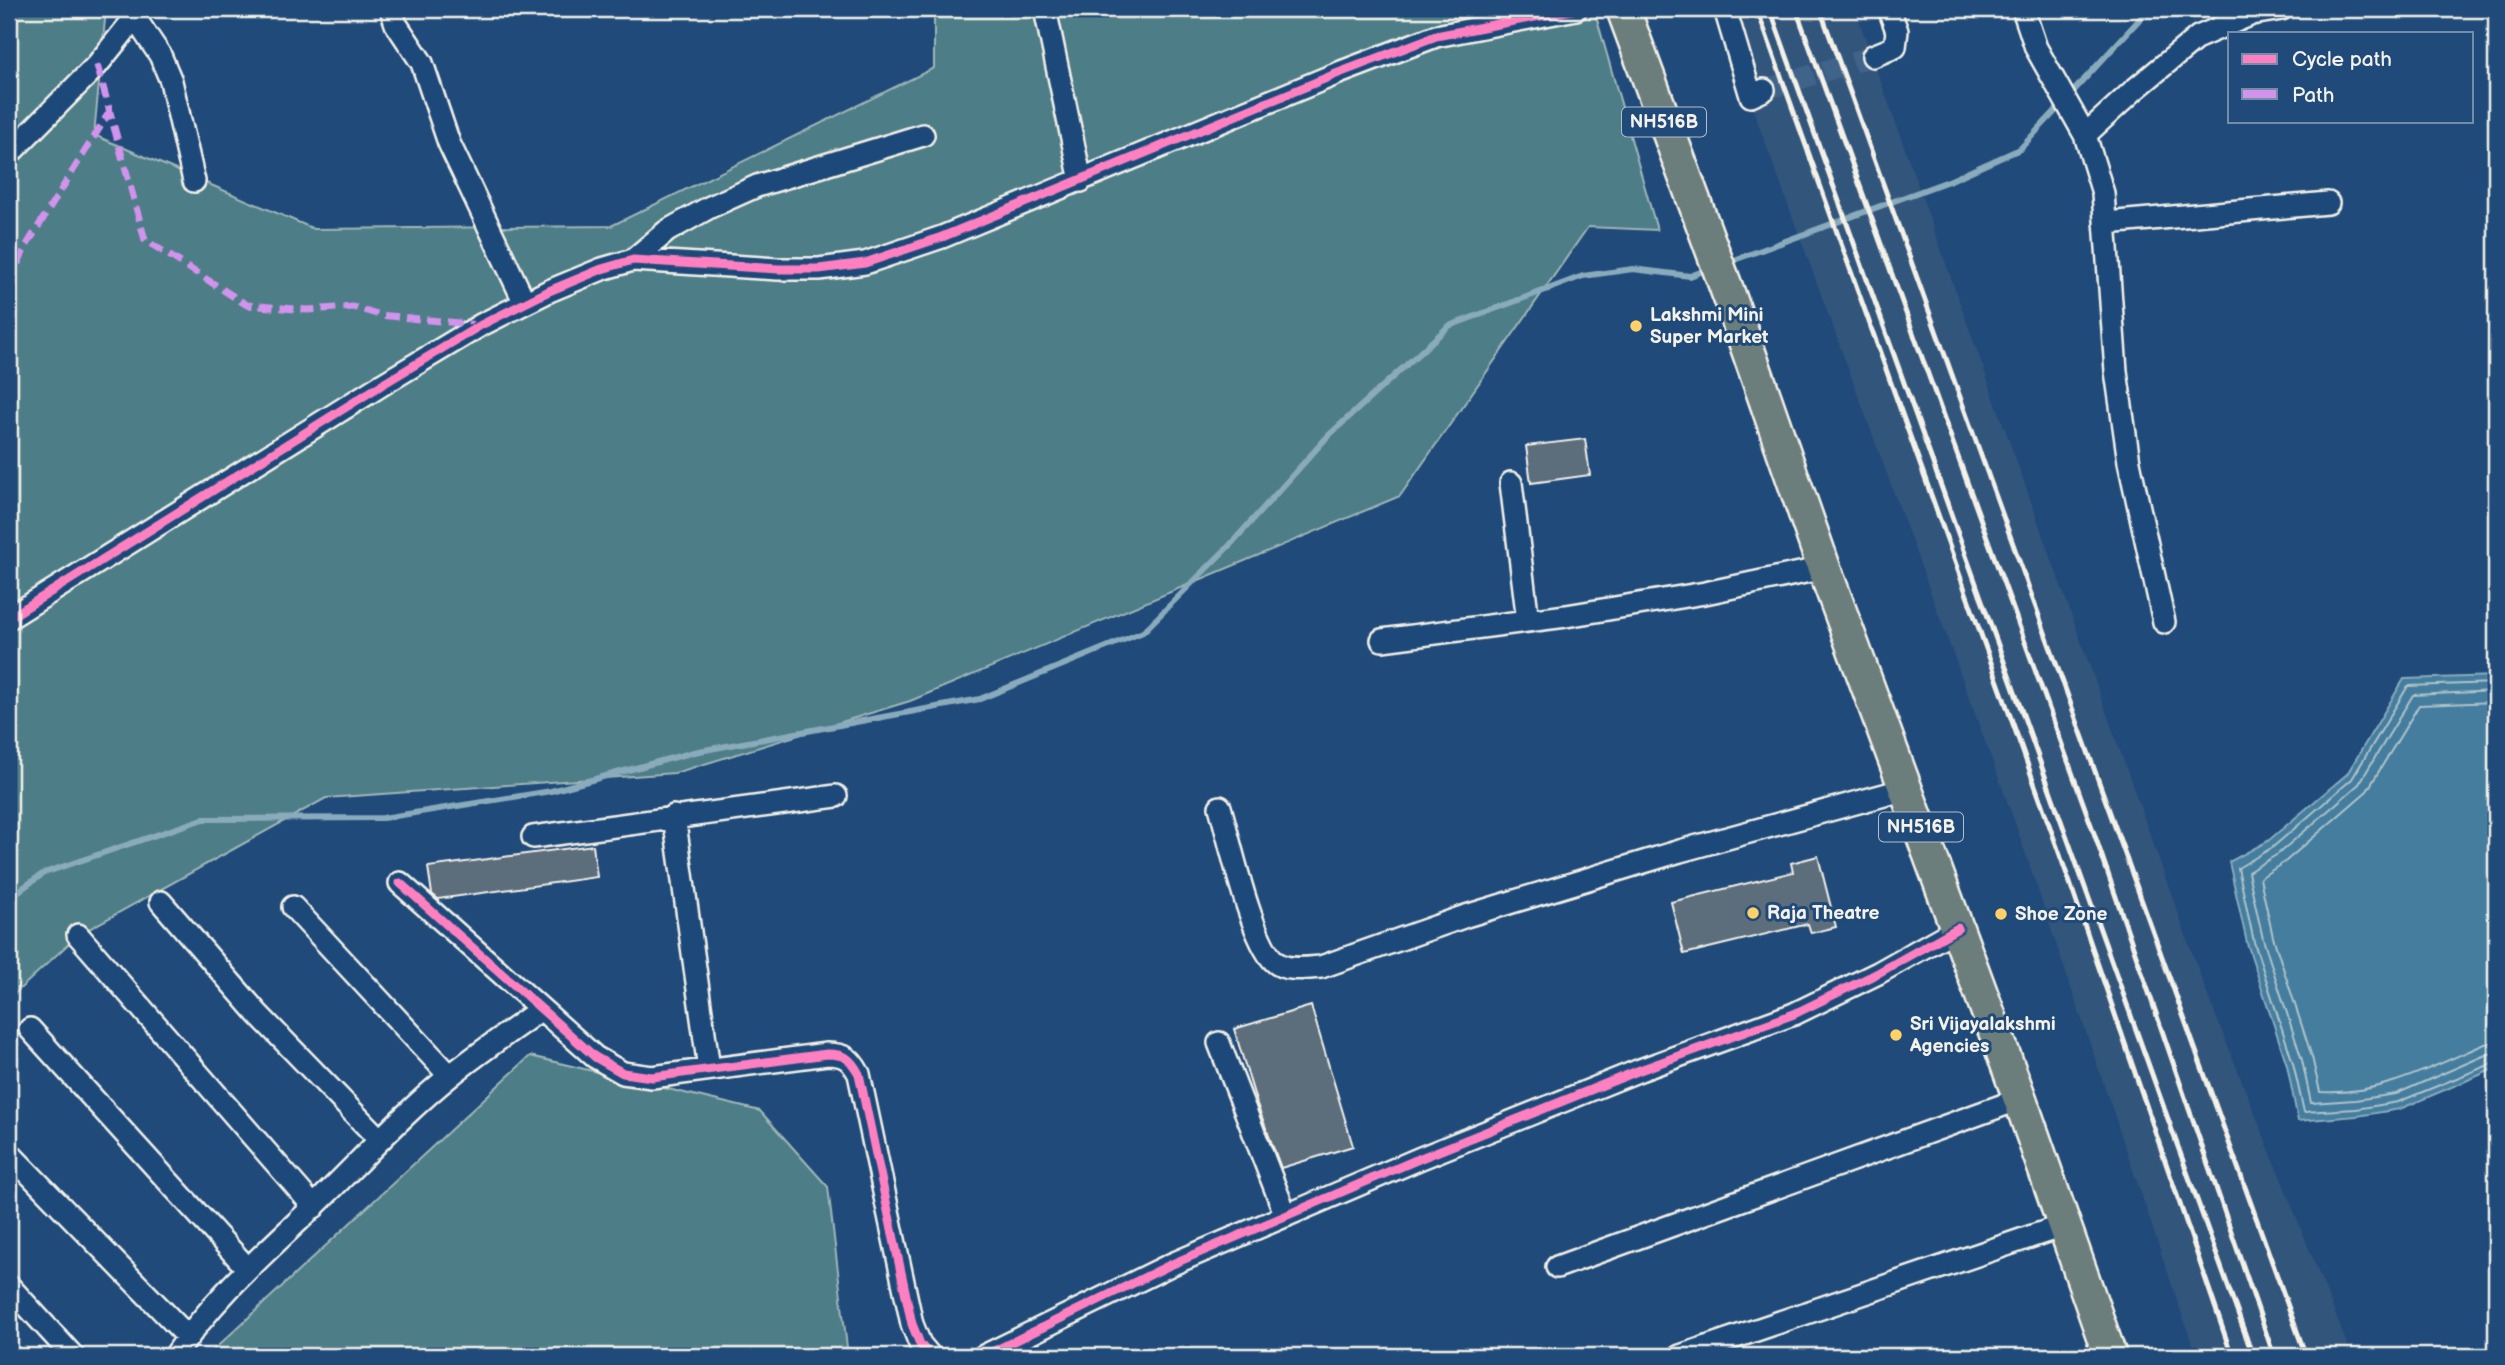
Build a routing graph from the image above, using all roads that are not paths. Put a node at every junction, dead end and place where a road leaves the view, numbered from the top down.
1 (391, 9) edge
2 (1045, 9) edge
3 (1576, 9) edge
4 (1623, 9) edge
5 (1725, 9) edge
6 (1889, 9) edge
7 (2023, 9) edge
8 (2282, 9) edge
9 (139, 13) edge
10 (1873, 56) tunnel mouth
11 (1764, 90) dead end
12 (2080, 125) junction
13 (923, 135) dead end
14 (9, 154) edge
15 (194, 181) dead end
16 (1081, 181) junction
17 (2328, 203) dead end
18 (2106, 223) junction
19 (633, 260) junction
20 (525, 303) junction
21 (1511, 483) dead end
22 (1824, 568) junction
23 (9, 618) edge
24 (1528, 621) junction
25 (2164, 622) dead end
26 (1382, 640) dead end
27 (1906, 789) junction
28 (836, 796) dead end
29 (1220, 807) dead end
30 (674, 816) junction
31 (533, 837) dead end
32 (400, 883) dead end
33 (161, 902) dead end
34 (293, 907) dead end
35 (1958, 928) junction
36 (78, 935) dead end
37 (541, 1009) junction
38 (30, 1029) dead end
39 (1219, 1043) dead end
40 (709, 1069) junction
41 (450, 1076) junction
42 (2020, 1099) junction
43 (380, 1140) junction
44 (9, 1153) edge
45 (314, 1207) junction
46 (1286, 1216) junction
47 (2065, 1225) junction
48 (247, 1268) junction
49 (1557, 1268) dead end
50 (9, 1286) edge
51 (188, 1337) junction
52 (73, 1356) edge
53 (175, 1356) edge
54 (930, 1356) edge
55 (984, 1356) edge
56 (1680, 1356) edge
57 (2110, 1356) edge

1 - 20 street
2 - 16 street
3 - 16 street
4 - 22 highway, NH516B
5 - 11 street
6 - 10 street
7 - 12 street
8 - 12 street
9 - 14 street
9 - 15 street
12 - 18 street
13 - 19 street
16 - 19 street
17 - 18 street
18 - 25 street
19 - 20 street
20 - 23 street
21 - 24 street
22 - 24 street
22 - 27 highway, NH516B
24 - 26 street
27 - 29 street
27 - 35 highway, NH516B
28 - 30 street
30 - 31 street
30 - 40 street
32 - 37 street
33 - 43 street
34 - 41 street
35 - 42 highway, NH516B
35 - 46 street
36 - 45 street
37 - 40 street
37 - 41 street
38 - 48 street
39 - 46 street
40 - 54 street
41 - 43 street
42 - 47 highway, NH516B
42 - 49 street
43 - 45 street
44 - 51 street
45 - 48 street
46 - 55 street
47 - 56 street
47 - 57 highway, NH516B
48 - 51 street
50 - 52 street
51 - 53 street

